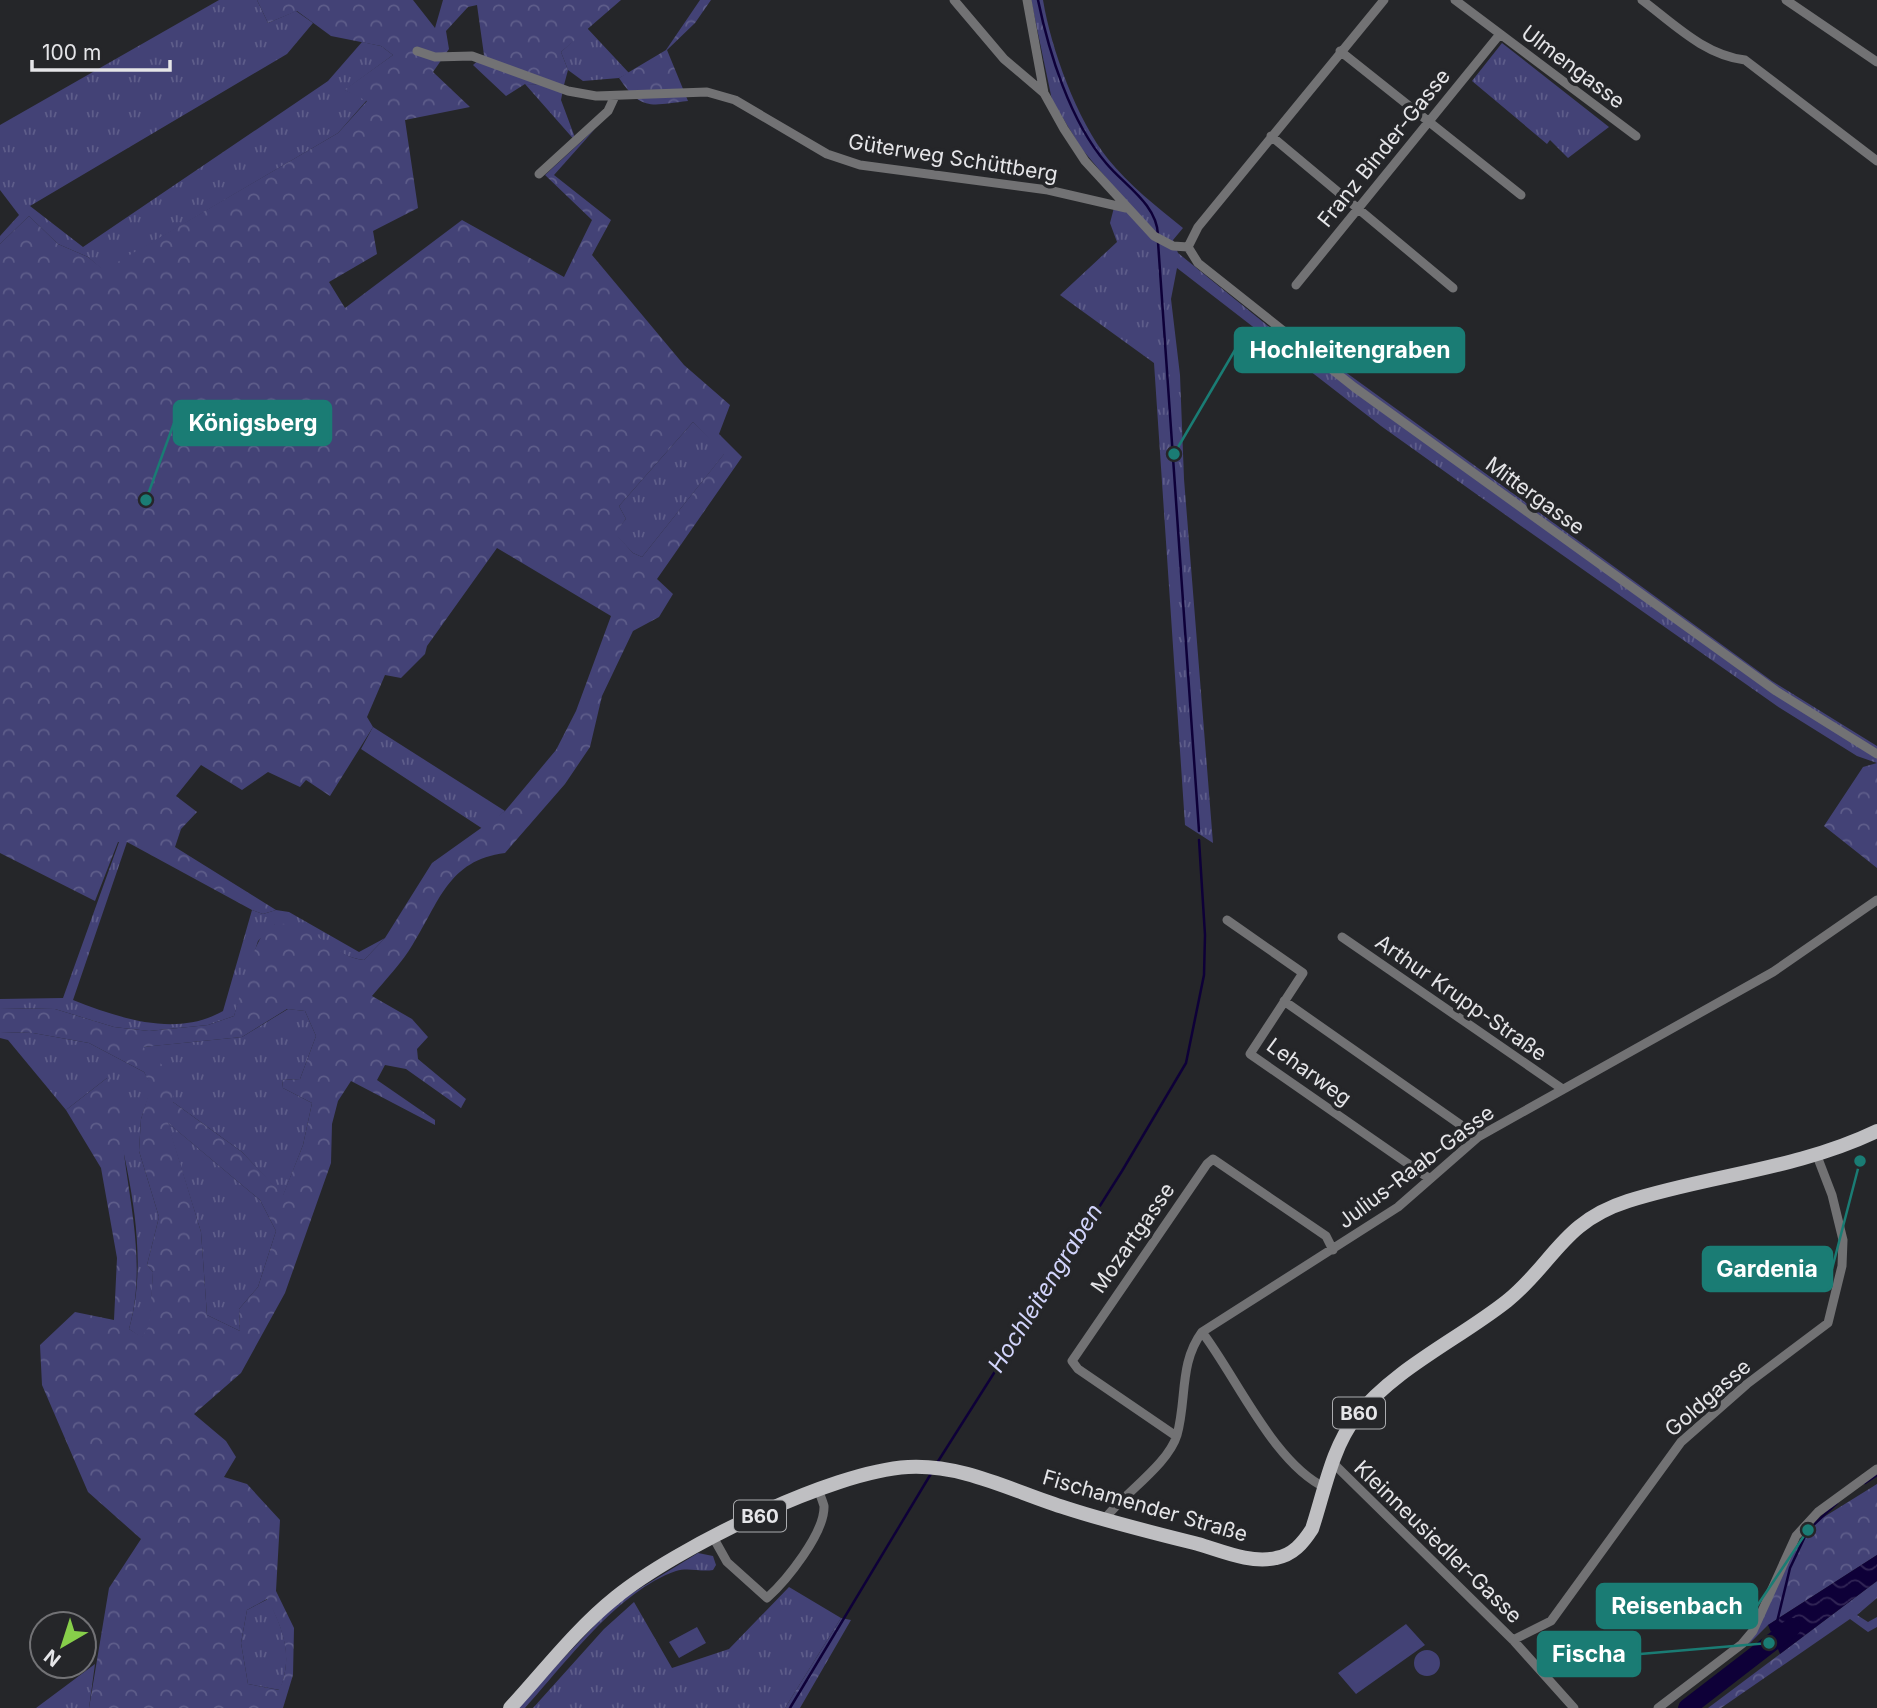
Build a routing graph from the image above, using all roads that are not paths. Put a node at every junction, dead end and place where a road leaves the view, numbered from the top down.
1 (954, 0) edge
2 (1027, 0) edge
3 (1384, 0) edge
4 (1455, 0) edge
5 (1642, 0) edge
6 (1786, 0) edge
7 (1500, 34) junction
8 (417, 51) dead end
9 (1340, 51) junction
10 (1877, 62) edge
11 (1044, 93) junction
12 (615, 96) junction
13 (1428, 122) junction
14 (1271, 136) junction
15 (1636, 136) dead end
16 (1877, 160) edge
17 (539, 174) dead end
18 (1106, 185) junction
19 (1521, 195) dead end
20 (1089, 198) junction
21 (1359, 208) junction
22 (1128, 209) junction
23 (1188, 247) junction
24 (1296, 285) dead end
25 (1453, 288) dead end
26 (1877, 754) edge
27 (1877, 900) edge
28 (1227, 920) dead end
29 (1342, 937) dead end
30 (1284, 1001) junction
31 (1561, 1088) junction
32 (1877, 1131) edge
33 (1478, 1137) junction
34 (1817, 1156) junction
35 (1430, 1179) junction
36 (1334, 1251) junction
37 (1202, 1332) junction
38 (1176, 1436) junction
39 (1334, 1464) junction
40 (1877, 1469) edge
41 (1326, 1488) junction
42 (819, 1491) junction
43 (1104, 1520) junction
44 (713, 1537) junction
45 (1513, 1640) junction
46 (509, 1708) edge
47 (1574, 1708) edge
48 (1658, 1708) edge

1 - 11 street
2 - 11 street
3 - 9 street
4 - 7 street, Ulmengasse
5 - 16 street
6 - 10 street
7 - 13 street, Franz Binder-Gasse
7 - 15 street, Ulmengasse
8 - 12 street, Güterweg Schüttberg
9 - 13 street
9 - 14 street
11 - 18 street
12 - 17 street
12 - 20 street, Güterweg Schüttberg
13 - 19 street
13 - 21 street, Franz Binder-Gasse
14 - 21 street
14 - 23 street
18 - 20 street
18 - 22 street
20 - 22 street, Güterweg Schüttberg
21 - 24 street, Franz Binder-Gasse
21 - 25 street
22 - 23 street
23 - 26 street, Mittergasse
27 - 31 street, Julius-Raab-Gasse
28 - 30 street, Leharweg
29 - 31 street, Arthur Krupp-Straße
30 - 33 street
30 - 35 street, Leharweg
31 - 33 street, Julius-Raab-Gasse
32 - 34 main road, B60
33 - 35 street, Julius-Raab-Gasse
34 - 39 main road, Fischamender Straße / B60
34 - 45 street, Goldgasse
35 - 36 street, Julius-Raab-Gasse
36 - 37 street, Julius-Raab-Gasse
36 - 38 street, Mozartgasse
37 - 38 street
37 - 41 street
38 - 43 street
39 - 41 main road, Fischamender Straße / B60
39 - 45 street, Kleinneusiedler-Gasse
40 - 48 street
41 - 43 main road, Fischamender Straße / B60
42 - 43 main road, Fischamender Straße / B60
42 - 44 main road, Fischamender Straße / B60
42 - 44 street
44 - 46 main road, Fischamender Straße / B60
45 - 47 street, Kleinneusiedler-Gasse

